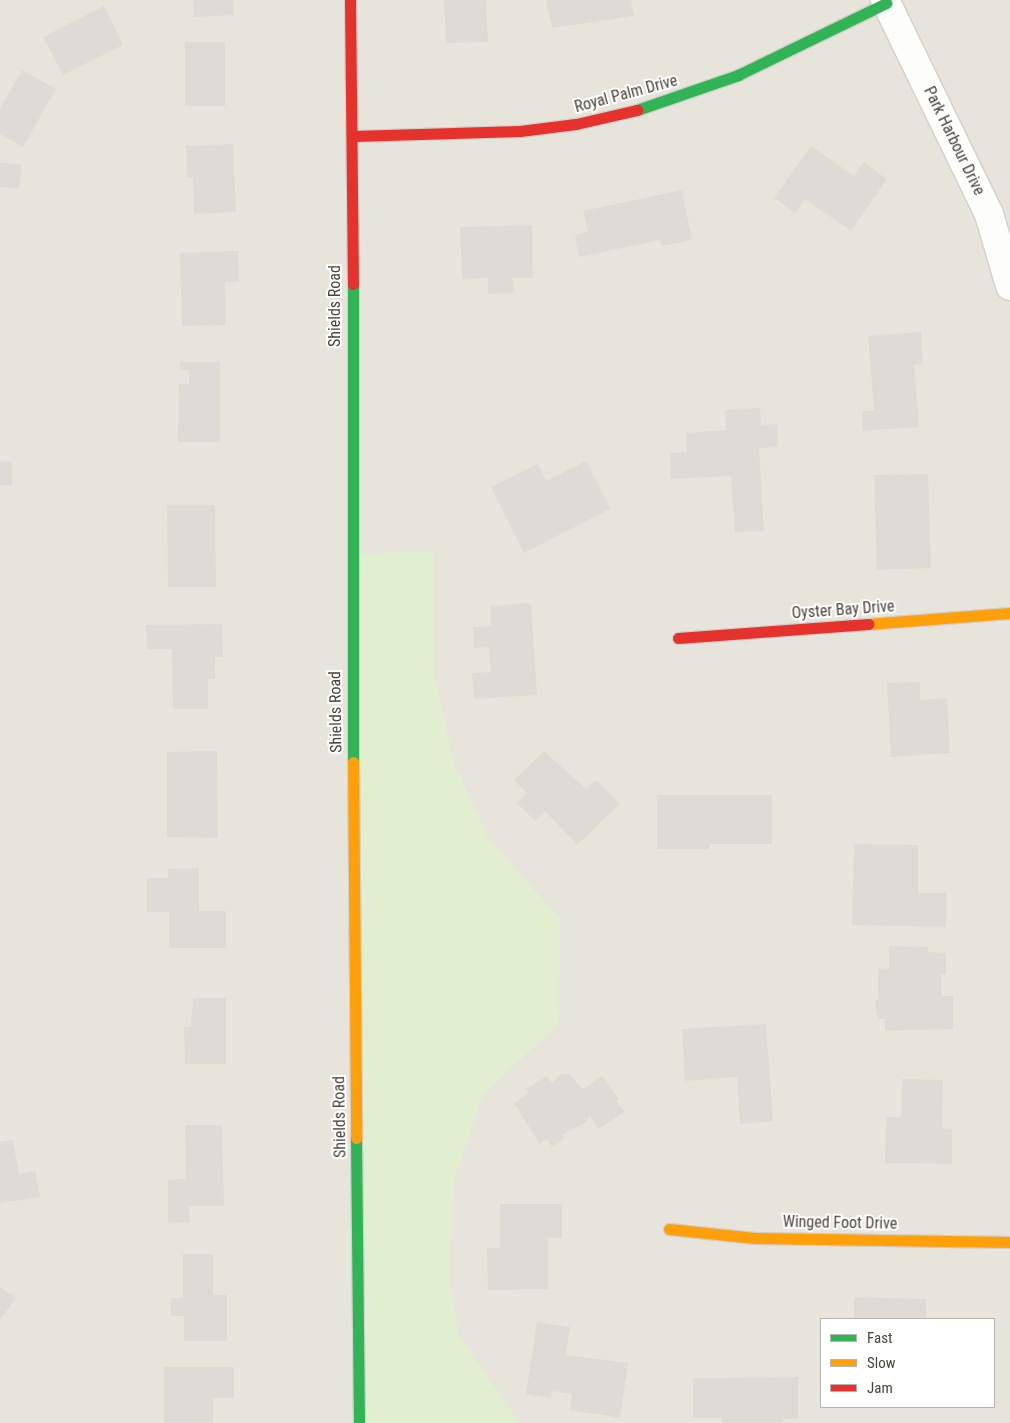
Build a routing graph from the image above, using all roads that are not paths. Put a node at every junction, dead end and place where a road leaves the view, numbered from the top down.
1 (350, 0) edge
2 (886, 1) edge
3 (353, 136) junction
4 (1010, 286) edge
5 (1010, 613) edge
6 (678, 638) dead end
7 (670, 1229) dead end
8 (1010, 1242) edge
9 (360, 1423) edge

1 - 3 main road, Shields Road
2 - 3 main road, Royal Palm Drive
2 - 4 street, Park Harbour Drive
3 - 9 main road, Shields Road
5 - 6 main road, Oyster Bay Drive
7 - 8 main road, Winged Foot Drive

